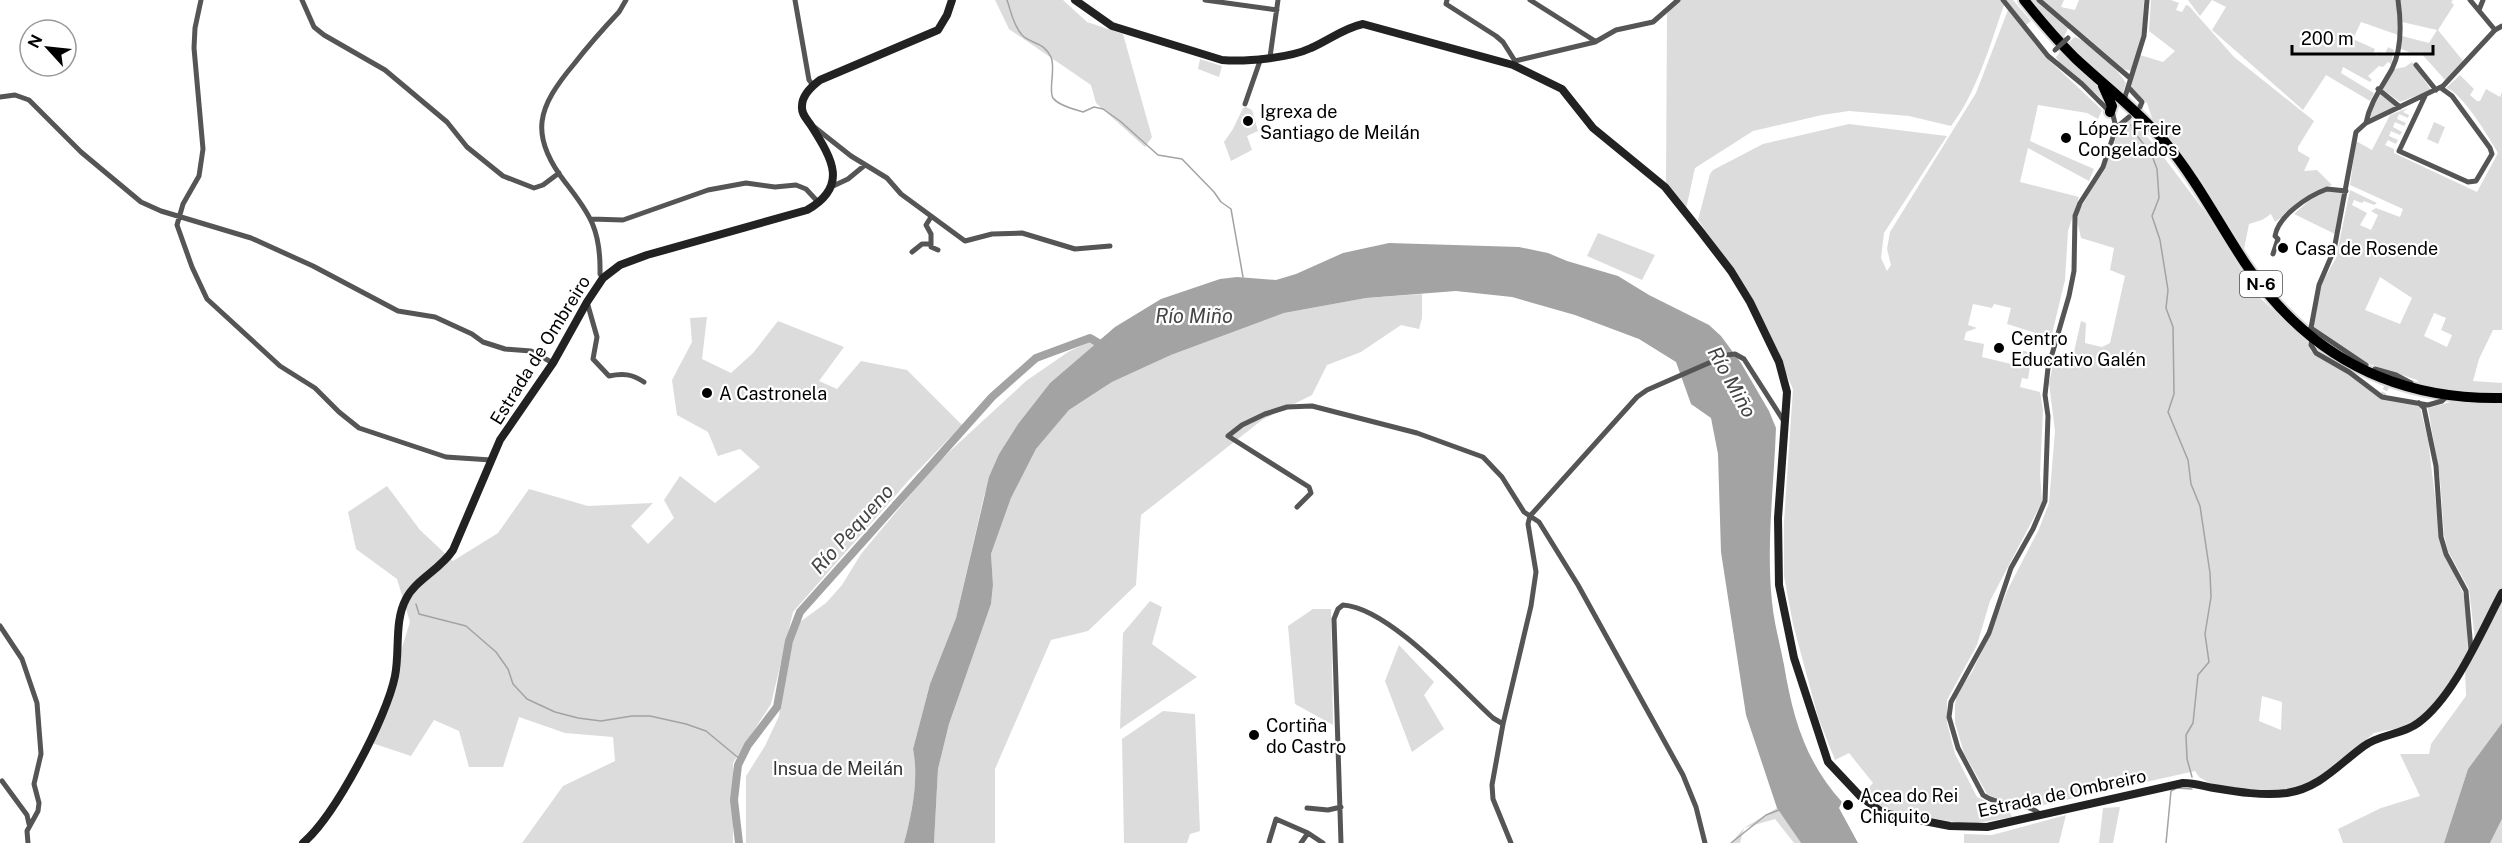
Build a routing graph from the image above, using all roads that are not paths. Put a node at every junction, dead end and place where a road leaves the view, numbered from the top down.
1 (201, 0) edge
2 (302, 0) edge
3 (626, 0) edge
4 (795, 0) edge
5 (952, 0) edge
6 (1075, 0) edge
7 (1205, 0) edge
8 (1278, 0) edge
9 (1447, 0) edge
10 (1530, 0) edge
11 (1678, 0) edge
12 (2003, 0) edge
13 (2024, 0) edge
14 (2039, 0) edge
15 (2147, 0) edge
16 (2398, 0) edge
17 (2470, 0) edge
18 (2483, 0) edge
19 (1277, 10) junction
20 (2479, 10) junction
21 (2502, 27) edge
22 (2075, 30) junction
23 (2495, 30) junction
24 (1595, 42) junction
25 (2048, 56) junction
26 (1270, 57) junction
27 (1261, 58) junction
28 (1514, 63) junction
29 (2416, 65) dead end
30 (2130, 78) junction
31 (2100, 80) junction
32 (813, 85) junction
33 (2128, 87) junction
34 (2378, 89) junction
35 (2438, 89) junction
36 (2425, 96) junction
37 (0, 97) edge
38 (1245, 104) dead end
39 (2400, 107) junction
40 (2131, 108) junction
41 (2111, 114) junction
42 (2366, 123) junction
43 (812, 125) junction
44 (2116, 128) junction
45 (865, 165) junction
46 (560, 173) junction
47 (831, 186) junction
48 (2346, 191) junction
49 (819, 203) junction
50 (178, 215) junction
51 (931, 217) junction
52 (591, 219) junction
53 (931, 244) junction
54 (1110, 246) dead end
55 (938, 250) dead end
56 (912, 252) dead end
57 (2273, 254) dead end
58 (603, 278) junction
59 (587, 302) junction
60 (2309, 333) junction
61 (553, 363) junction
62 (644, 381) dead end
63 (2447, 396) junction
64 (2502, 398) edge
65 (2419, 403) junction
66 (1786, 424) junction
67 (491, 460) junction
68 (1297, 507) dead end
69 (1530, 516) junction
70 (2502, 593) edge
71 (0, 626) edge
72 (2471, 650) junction
73 (1503, 724) junction
74 (2, 781) dead end
75 (1341, 807) junction
76 (1307, 808) dead end
77 (2041, 814) junction
78 (29, 824) junction
79 (1308, 833) junction
80 (1269, 842) edge
81 (28, 843) edge
82 (303, 843) edge
83 (1301, 843) edge
84 (1323, 843) edge
85 (1341, 843) edge
86 (1511, 843) edge
87 (1705, 843) edge

1 - 50 street
2 - 46 street
3 - 46 street
4 - 32 street
5 - 32 street
6 - 27 street, Estrada de Ombreiro
7 - 19 street
8 - 19 street
9 - 28 street
10 - 24 street
11 - 24 street
12 - 25 street
13 - 31 highway, N-6
14 - 22 street
15 - 30 street
16 - 34 street
17 - 20 street
18 - 20 street
19 - 26 street
20 - 23 street
21 - 23 street
22 - 25 street, bridge
22 - 30 street
23 - 35 street
24 - 28 street
25 - 41 street
26 - 27 street, Estrada de Ombreiro
26 - 28 street, Estrada de Ombreiro
27 - 38 street
28 - 66 street, Estrada de Ombreiro
29 - 35 street
30 - 33 street
31 - 40 highway, N-6
31 - 41 highway
32 - 43 street
33 - 40 street
33 - 40 street
34 - 39 street
34 - 42 street
35 - 36 street
35 - 36 street
36 - 39 street
37 - 50 street
39 - 42 street
40 - 41 highway
40 - 44 street
40 - 60 highway, N-6
41 - 44 street
42 - 48 street
43 - 45 street
43 - 47 street
44 - 77 street
45 - 47 street
45 - 51 street
46 - 52 street
47 - 49 street
48 - 57 street
48 - 60 street
49 - 52 street
49 - 58 street, Estrada de Ombreiro
50 - 61 street
50 - 67 street
51 - 53 street
51 - 54 street
52 - 58 street
53 - 55 street
53 - 56 street
58 - 59 street, Estrada de Ombreiro
59 - 61 street, Estrada de Ombreiro
59 - 62 street
60 - 63 highway, N-6
60 - 65 street
61 - 67 street, Estrada de Ombreiro
63 - 64 highway, N-6
63 - 65 street
65 - 72 street
66 - 69 street
66 - 77 street, Estrada de Ombreiro
67 - 82 street, Estrada de Ombreiro
68 - 69 street
69 - 73 street
69 - 87 street
70 - 72 street, Estrada de Ombreiro
71 - 78 street
72 - 77 street, Estrada de Ombreiro
73 - 75 street
73 - 86 street
74 - 78 street
75 - 76 street
75 - 85 street
78 - 81 street
79 - 80 street
79 - 83 street
79 - 84 street

